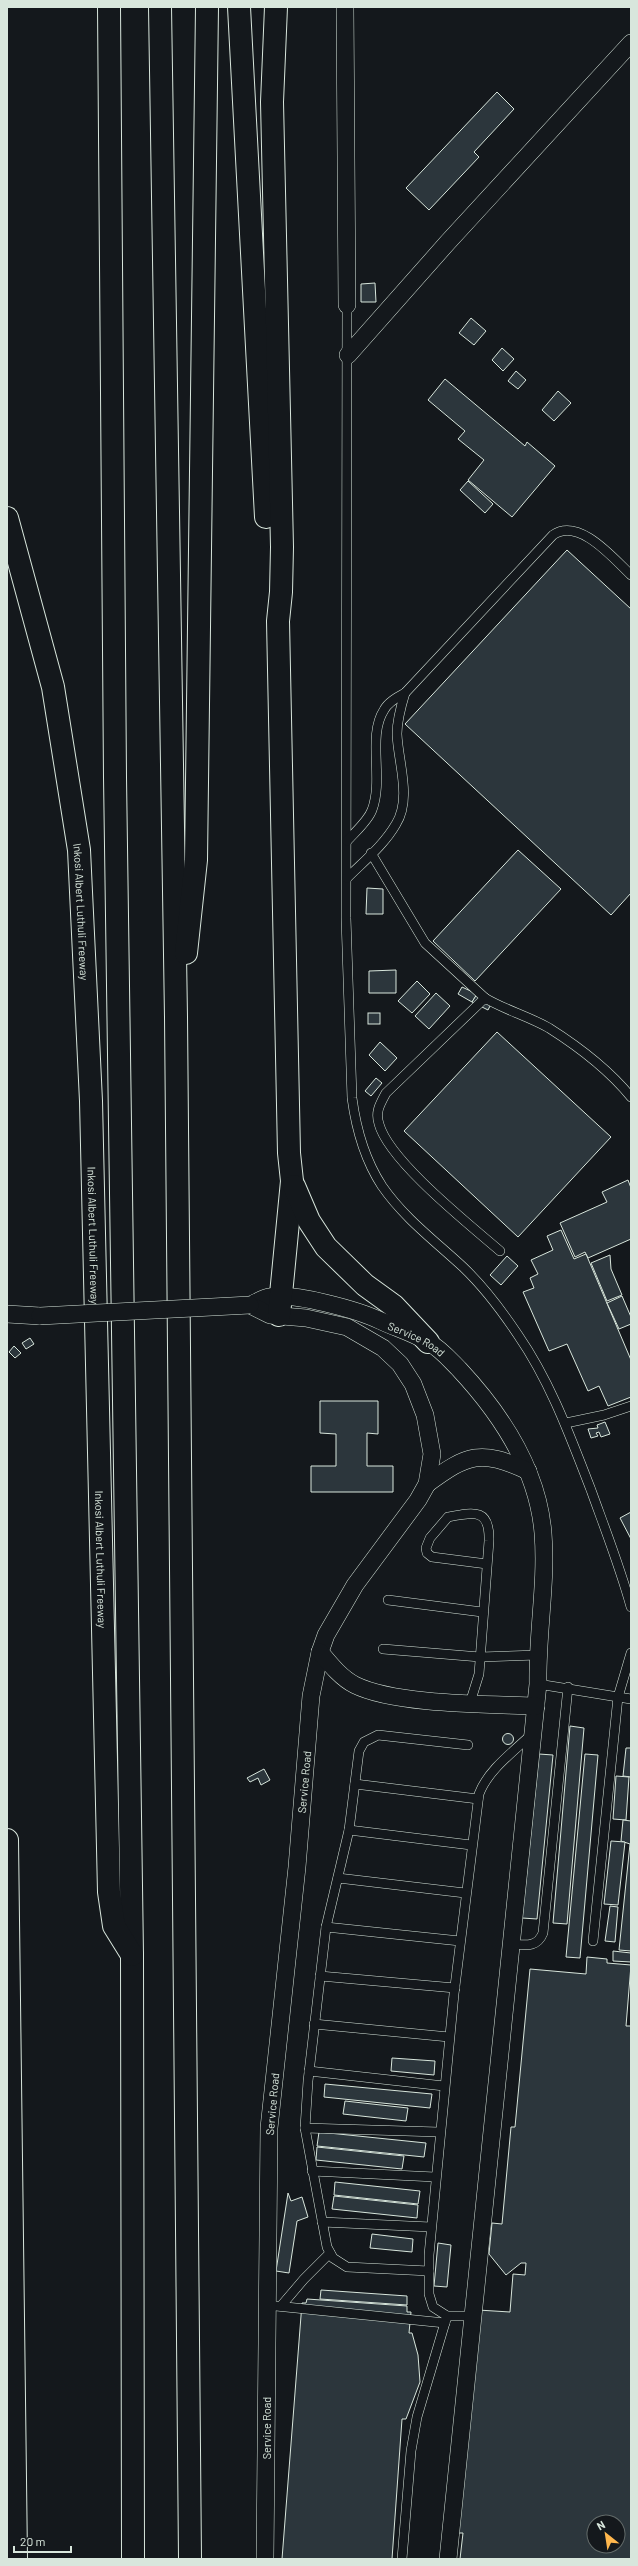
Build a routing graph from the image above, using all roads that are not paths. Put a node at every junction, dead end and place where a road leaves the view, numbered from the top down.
1 (109, 7) edge
2 (160, 7) edge
3 (206, 7) edge
4 (239, 7) edge
5 (276, 7) edge
6 (345, 7) edge
7 (631, 44) edge
8 (347, 305) joint
9 (348, 356) junction
10 (7, 518) edge
11 (631, 575) edge
12 (278, 621) junction
13 (405, 693) junction
14 (347, 841) junction
15 (371, 853) junction
16 (347, 878) junction
17 (485, 998) junction
18 (176, 1017) junction
19 (631, 1097) edge
20 (292, 1181) junction
21 (500, 1251) dead end
22 (280, 1306) junction
23 (7, 1314) edge
24 (32, 1316) junction
25 (7, 1323) edge
26 (428, 1342) junction
27 (631, 1406) edge
28 (566, 1423) junction
29 (528, 1471) junction
30 (427, 1484) junction
31 (487, 1564) junction
32 (388, 1600) dead end
33 (631, 1607) edge
34 (482, 1612) junction
35 (383, 1649) dead end
36 (320, 1652) junction
37 (631, 1653) edge
38 (538, 1655) junction
39 (480, 1657) junction
40 (538, 1684) junction
41 (568, 1687) junction
42 (618, 1697) junction
43 (631, 1699) edge
44 (470, 1703) junction
45 (536, 1706) junction
46 (533, 1733) junction
47 (468, 1745) dead end
48 (355, 1784) junction
49 (478, 1799) junction
50 (349, 1830) junction
51 (7, 1840) edge
52 (7, 1843) edge
53 (471, 1845) junction
54 (338, 1878) junction
55 (465, 1893) junction
56 (326, 1927) junction
57 (460, 1941) junction
58 (593, 1941) dead end
59 (511, 1944) junction
60 (132, 1955) junction
61 (320, 1976) junction
62 (454, 1988) junction
63 (314, 2024) junction
64 (449, 2037) junction
65 (309, 2071) junction
66 (444, 2086) junction
67 (305, 2128) junction
68 (439, 2132) junction
69 (312, 2171) junction
70 (435, 2178) junction
71 (322, 2222) junction
72 (431, 2227) junction
73 (330, 2253) junction
74 (429, 2271) junction
75 (274, 2305) junction
76 (473, 2316) junction
77 (446, 2320) junction
78 (16, 2559) edge
79 (133, 2559) edge
80 (190, 2559) edge
81 (265, 2559) edge
82 (402, 2559) edge
83 (448, 2559) edge

1 - 60 main road
2 - 18 main road
3 - 18 main road
4 - 12 main road
5 - 12 main road
6 - 8 street
7 - 9 street
8 - 9 lane
9 - 14 lane
10 - 60 main road, Inkosi Albert Luthuli Freeway
11 - 13 lane
12 - 20 main road
13 - 14 lane
13 - 15 lane
14 - 16 lane
15 - 16 lane
15 - 17 lane
16 - 28 lane
17 - 19 lane
17 - 21 lane
18 - 80 main road
20 - 22 main road
20 - 26 main road
22 - 24 street, Service Road, bridge
22 - 26 street, Service Road
22 - 30 street, Service Road
23 - 24 street, Service Road
24 - 25 street, Service Road
26 - 29 street, Service Road
27 - 28 lane
28 - 33 lane
29 - 30 street, Service Road
29 - 38 street, Service Road
30 - 36 street, Service Road
31 - 31 lane
31 - 34 lane
32 - 34 lane
34 - 39 lane
35 - 39 lane
36 - 44 street
36 - 75 street, Service Road
37 - 42 lane
38 - 39 lane
38 - 40 street, Service Road
39 - 44 lane
40 - 41 lane
40 - 45 street, Service Road
41 - 42 lane
41 - 59 lane
42 - 43 lane
42 - 58 lane
44 - 45 street
45 - 46 street, Service Road
46 - 49 lane
46 - 59 street, Service Road
47 - 48 lane
48 - 49 lane
48 - 50 lane
49 - 53 lane
50 - 53 lane
50 - 54 lane
51 - 52 main road
52 - 78 main road
53 - 55 lane
54 - 55 lane
54 - 56 lane
55 - 57 lane
56 - 57 lane
56 - 61 lane
57 - 62 lane
59 - 76 street, Service Road
60 - 79 main road
61 - 62 lane
61 - 63 lane
62 - 64 lane
63 - 64 lane
63 - 65 lane
64 - 66 lane
65 - 66 lane
65 - 67 lane
66 - 68 lane
67 - 68 lane
67 - 69 lane
68 - 70 lane
69 - 70 lane
69 - 71 lane
70 - 72 lane
71 - 72 lane
71 - 73 lane
72 - 74 lane
73 - 74 lane
73 - 75 lane
74 - 77 lane
75 - 77 lane
75 - 81 street, Service Road
76 - 77 lane
76 - 83 street, Service Road
77 - 82 lane

